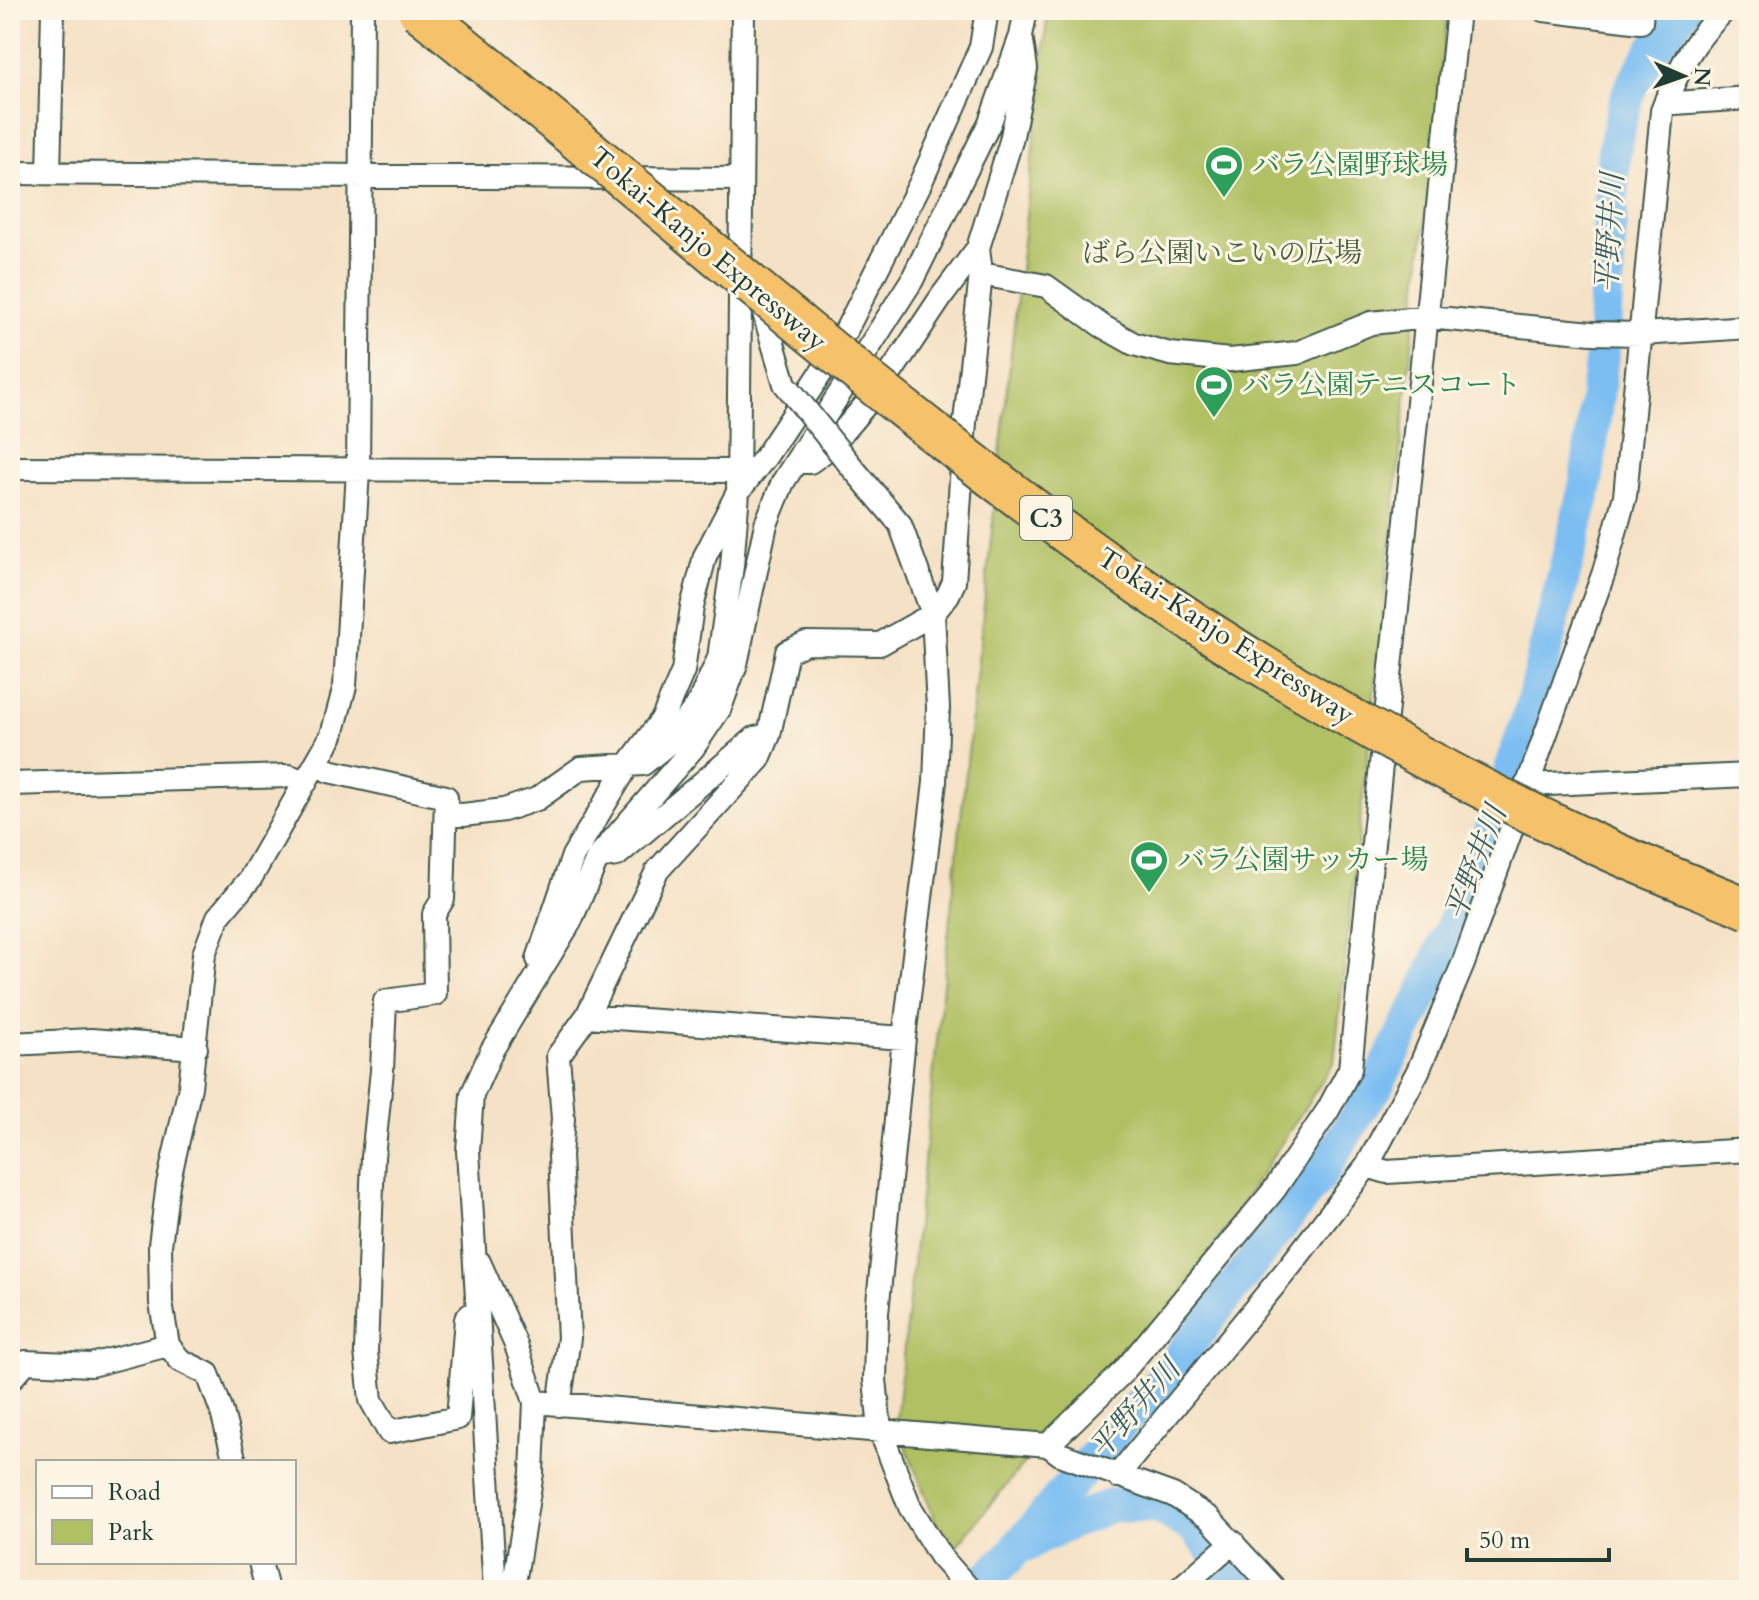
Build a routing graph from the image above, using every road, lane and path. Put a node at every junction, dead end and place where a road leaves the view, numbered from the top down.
1 (53, 10) edge
2 (362, 10) edge
3 (418, 10) edge
4 (743, 10) edge
5 (987, 10) edge
6 (1026, 10) edge
7 (1458, 10) edge
8 (1544, 10) edge
9 (1642, 10) edge
10 (1725, 10) edge
11 (1021, 36) junction
12 (1749, 98) edge
13 (1666, 100) junction
14 (10, 173) edge
15 (49, 173) junction
16 (362, 175) junction
17 (741, 179) junction
18 (741, 232) junction
19 (978, 248) junction
20 (981, 274) junction
21 (1428, 317) junction
22 (1749, 327) edge
23 (1637, 334) junction
24 (796, 462) junction
25 (10, 468) edge
26 (358, 471) junction
27 (738, 481) junction
28 (933, 614) junction
29 (727, 661) junction
30 (769, 735) junction
31 (628, 765) junction
32 (311, 773) junction
33 (1749, 775) edge
34 (10, 784) edge
35 (1526, 785) junction
36 (447, 814) junction
37 (598, 857) junction
38 (1749, 909) edge
39 (536, 976) junction
40 (587, 1016) junction
41 (904, 1038) junction
42 (10, 1044) edge
43 (196, 1048) junction
44 (1749, 1150) edge
45 (1367, 1166) junction
46 (474, 1250) junction
47 (477, 1308) junction
48 (168, 1345) junction
49 (10, 1380) edge
50 (535, 1402) junction
51 (559, 1405) junction
52 (880, 1430) junction
53 (1054, 1449) junction
54 (234, 1460) edge
55 (1114, 1475) junction
56 (1228, 1546) junction
57 (260, 1564) edge
58 (267, 1590) edge
59 (495, 1590) edge
60 (513, 1590) edge
61 (970, 1590) edge
62 (1178, 1590) edge
63 (1276, 1590) edge

1 - 15 street
2 - 16 street
3 - 38 highway, Tokai-Kanjo Expressway / C3, bridge
4 - 17 street
5 - 27 street
6 - 11 street
7 - 21 street
8 - 9 street
10 - 13 street
11 - 19 street
11 - 24 street
12 - 13 street
13 - 23 street
14 - 15 street
15 - 16 street
16 - 17 street
16 - 26 street
17 - 18 street
18 - 27 street
18 - 28 street, bridge
19 - 20 street
19 - 24 street
20 - 21 street
20 - 28 street
21 - 23 street
21 - 53 street
22 - 23 street
23 - 35 street
24 - 29 street
25 - 26 street
26 - 27 street
26 - 32 street
27 - 29 street
27 - 31 street
28 - 30 street
28 - 41 street
29 - 31 street
29 - 37 street
30 - 37 street
30 - 40 street
31 - 36 street
31 - 39 street
32 - 34 street
32 - 36 street
32 - 43 street
33 - 35 street
35 - 45 street
36 - 47 street
37 - 39 street
39 - 46 street
40 - 41 street
40 - 51 street
41 - 52 street
42 - 43 street
43 - 48 street
44 - 45 street
45 - 55 street
46 - 47 street
46 - 50 street
47 - 59 street
48 - 49 street
48 - 54 street
50 - 51 street
50 - 60 street
51 - 52 street
52 - 53 street
52 - 61 street
53 - 55 street
55 - 56 street
56 - 62 street
56 - 63 street
57 - 58 street

